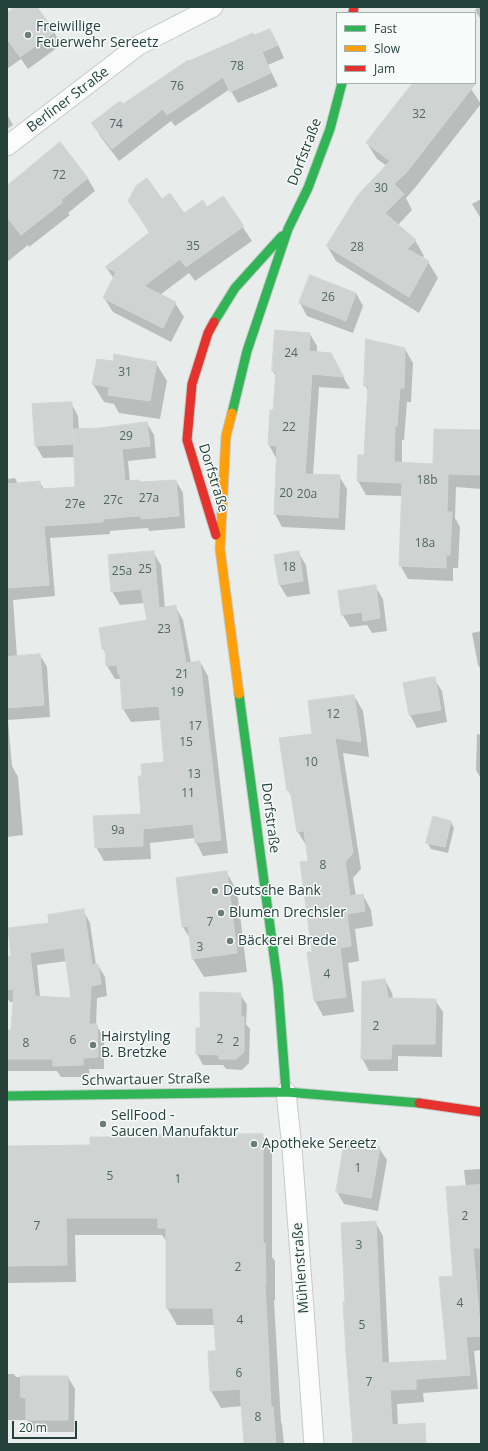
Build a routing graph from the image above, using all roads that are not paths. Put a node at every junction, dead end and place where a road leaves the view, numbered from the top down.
1 (213, 7) edge
2 (342, 84) edge
3 (7, 146) edge
4 (288, 229) junction
5 (220, 549) junction
6 (286, 1092) junction
7 (7, 1096) edge
8 (481, 1112) edge
9 (314, 1444) edge

1 - 3 street, Berliner Straße
2 - 4 main road, Dorfstraße
4 - 5 main road, Dorfstraße
4 - 5 main road, Dorfstraße
5 - 6 main road, Dorfstraße
6 - 7 main road, Schwartauer Straße
6 - 8 main road, Schwartauer Straße
6 - 9 street, Mühlenstraße

